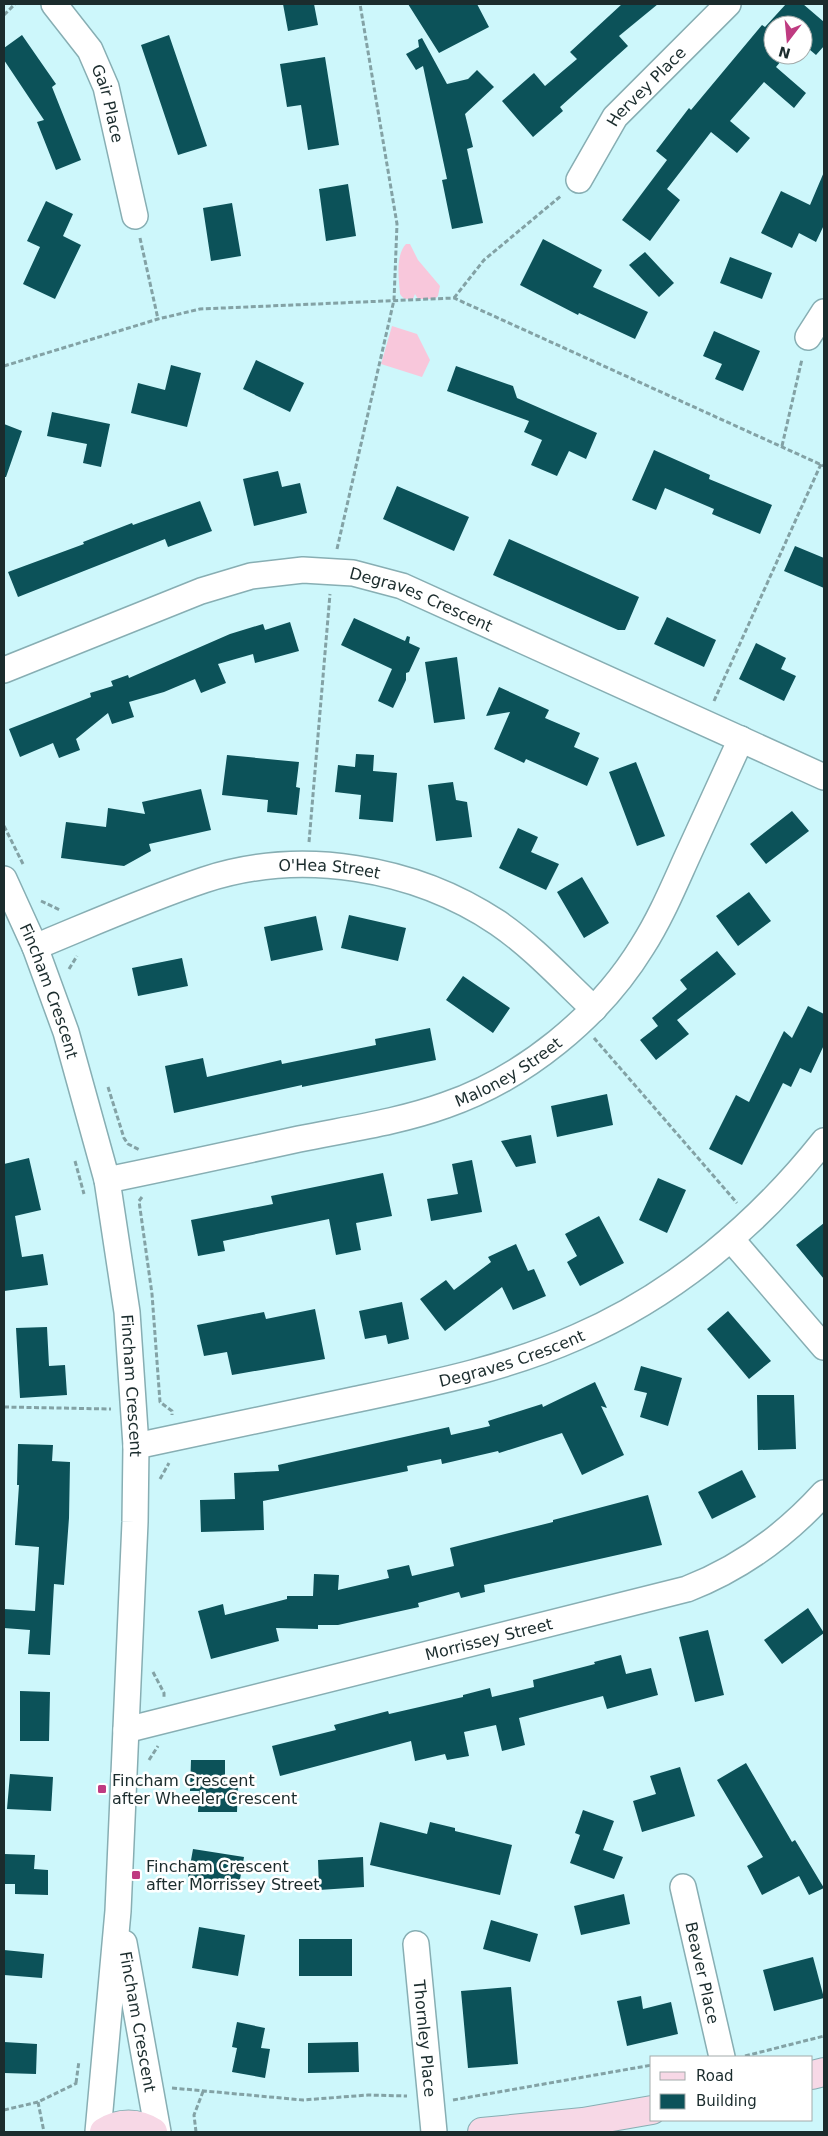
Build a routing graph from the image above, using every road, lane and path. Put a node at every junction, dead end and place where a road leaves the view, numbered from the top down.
1 (15, 4) edge
2 (54, 4) edge
3 (360, 4) edge
4 (728, 4) edge
5 (4, 15) edge
6 (579, 180) joint
7 (135, 216) joint
8 (454, 298) junction
9 (394, 300) junction
10 (824, 312) edge
11 (158, 319) junction
12 (808, 337) joint
13 (4, 366) edge
14 (782, 446) junction
15 (823, 465) edge
16 (332, 572) junction
17 (4, 670) edge
18 (704, 722) junction
19 (741, 739) junction
20 (824, 777) edge
21 (4, 826) edge
22 (307, 865) junction
23 (14, 874) edge
24 (38, 894) dead end
25 (62, 911) dead end
26 (35, 947) junction
27 (587, 1016) junction
28 (824, 1142) edge
29 (73, 1153) dead end
30 (107, 1180) junction
31 (145, 1194) dead end
32 (85, 1198) dead end
33 (753, 1221) junction
34 (731, 1239) junction
35 (824, 1347) edge
36 (109, 1400) dead end
37 (4, 1407) edge
38 (172, 1411) dead end
39 (136, 1446) junction
40 (824, 1493) edge
41 (126, 1730) junction
42 (160, 1744) dead end
43 (148, 1769) dead end
44 (683, 1887) dead end
45 (118, 1911) junction
46 (416, 1944) dead end
47 (824, 2036) edge
48 (722, 2056) edge
49 (744, 2056) edge
50 (650, 2065) edge
51 (76, 2083) dead end
52 (177, 2087) dead end
53 (204, 2089) junction
54 (417, 2097) dead end
55 (451, 2100) dead end
56 (38, 2102) junction
57 (4, 2110) edge
58 (650, 2110) edge
59 (44, 2132) edge
60 (98, 2132) edge
61 (104, 2132) edge
62 (153, 2132) edge
63 (158, 2132) edge
64 (196, 2132) edge
65 (434, 2132) edge
66 (482, 2132) edge

1 - 5 path
2 - 7 street, Gair Place
3 - 9 path
4 - 6 street, Hervey Place
6 - 8 path
7 - 11 path
8 - 9 path
8 - 14 path
9 - 11 path
9 - 16 path
10 - 12 street
11 - 13 path
12 - 14 path
14 - 15 path
15 - 18 path
16 - 17 street, Degraves Crescent
16 - 18 street, Degraves Crescent
16 - 22 path
18 - 19 street, Degraves Crescent
19 - 20 street, Degraves Crescent
19 - 27 street, Maloney Street
21 - 23 path
22 - 26 street, O'Hea Street
22 - 27 street, O'Hea Street
23 - 26 street, Fincham Crescent
24 - 25 path
26 - 30 street, Fincham Crescent
27 - 30 street, Maloney Street
27 - 33 path
28 - 33 street, Degraves Crescent
29 - 32 path
30 - 39 street, Fincham Crescent
31 - 38 path
33 - 34 street, Degraves Crescent
34 - 35 street
34 - 39 street, Degraves Crescent
36 - 37 path
39 - 41 street, Fincham Crescent
40 - 41 street, Morrissey Street
41 - 45 street, Fincham Crescent
42 - 43 path
44 - 48 street, Beaver Place
45 - 60 street, Fincham Crescent
45 - 63 street, Fincham Crescent
46 - 65 street, Thornley Place
47 - 49 path
50 - 55 path
51 - 56 path
52 - 53 path
53 - 54 path
53 - 64 path
56 - 57 path
56 - 59 path
58 - 66 street
61 - 62 street

